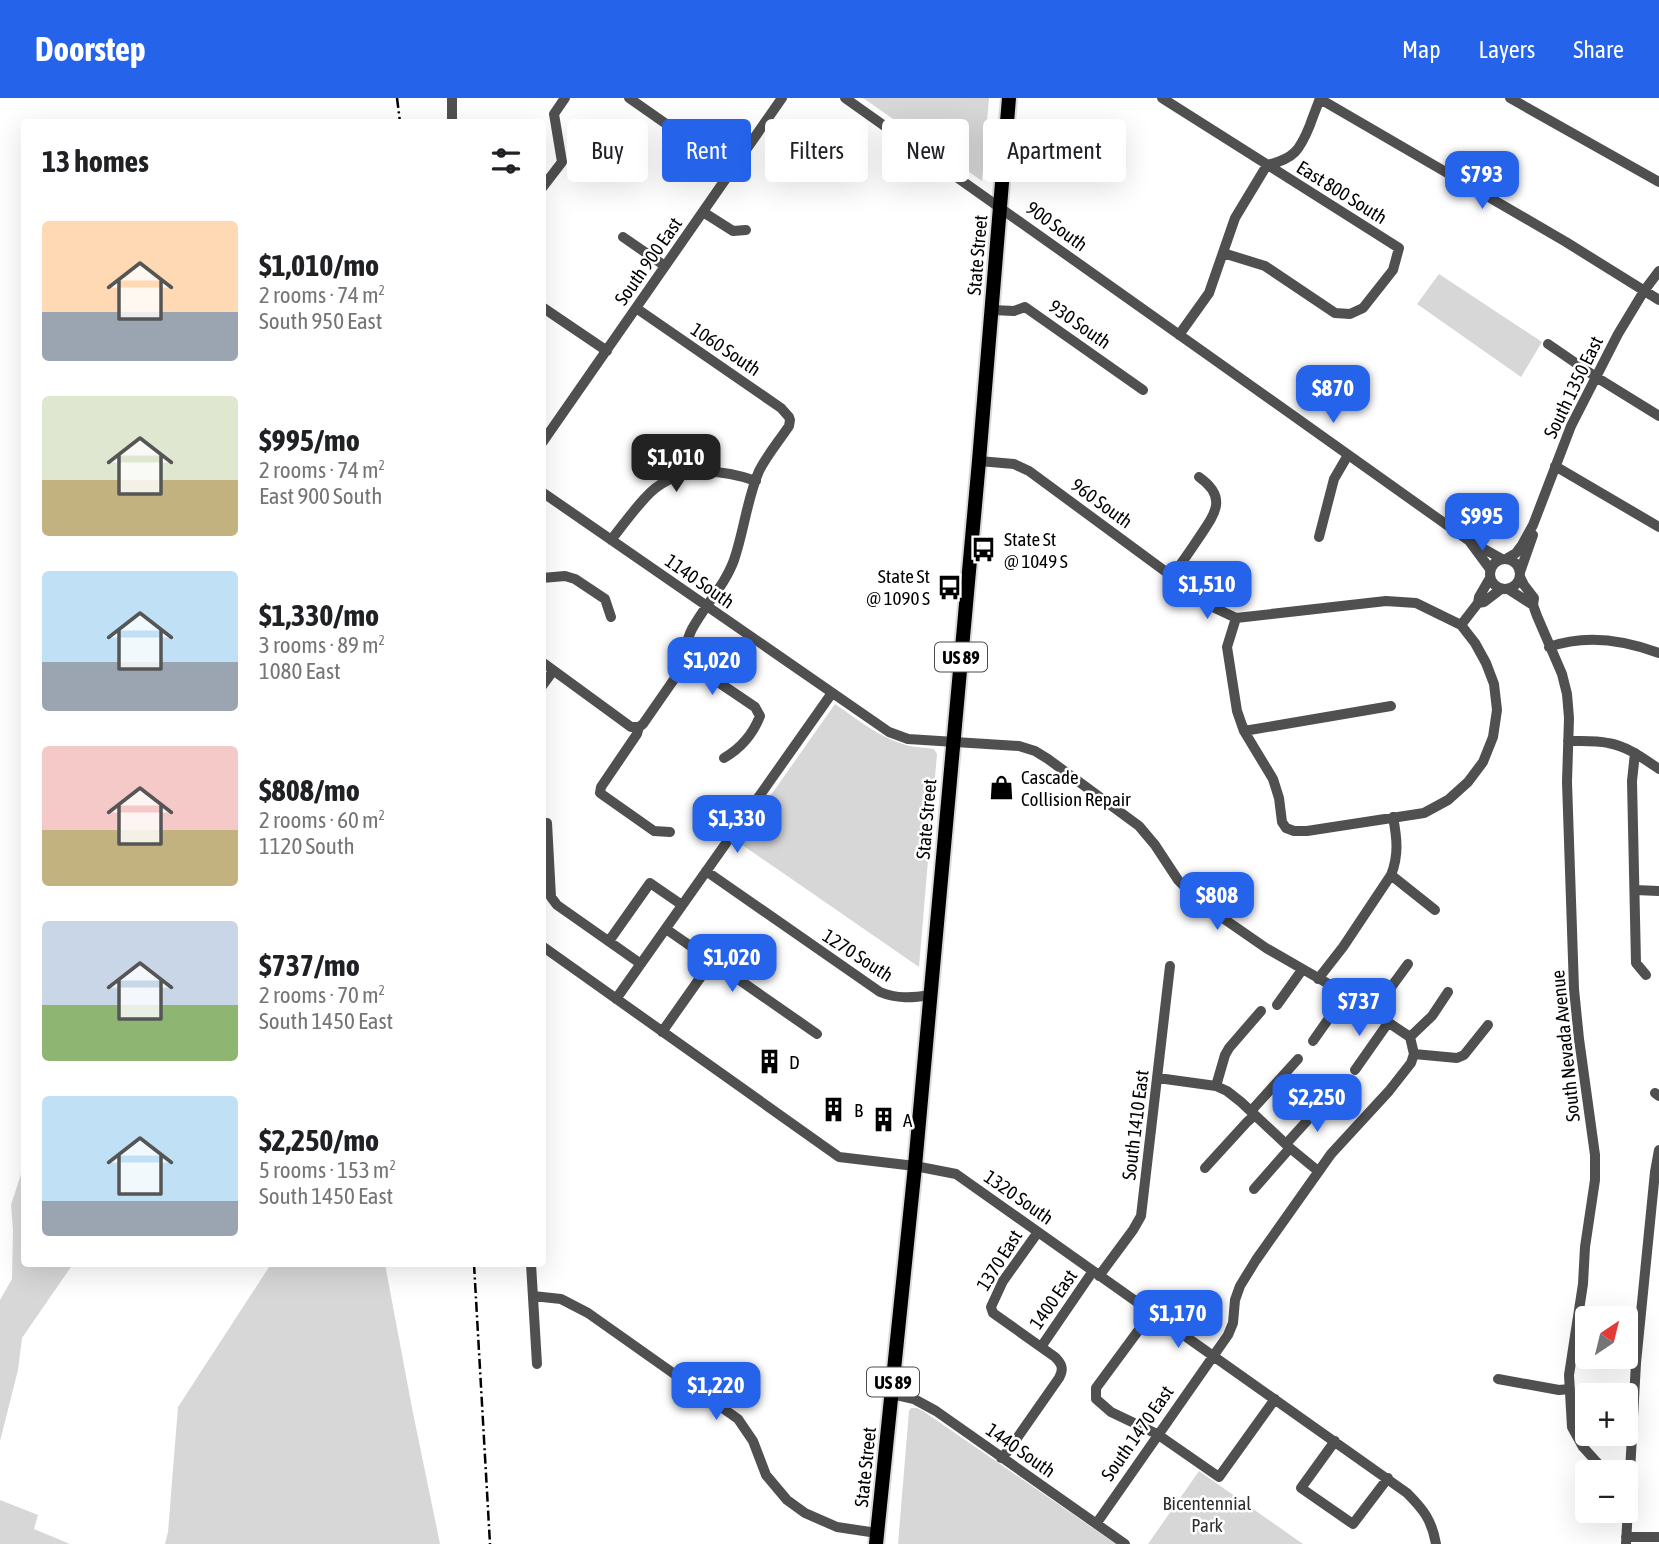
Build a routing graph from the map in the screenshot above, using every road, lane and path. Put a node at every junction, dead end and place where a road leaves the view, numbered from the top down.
1 (452, 98) edge
2 (565, 98) edge
3 (629, 98) edge
4 (782, 98) edge
5 (845, 98) edge
6 (1009, 98) edge
7 (1162, 98) edge
8 (1510, 98) edge
9 (1320, 99) edge
10 (452, 119) edge
11 (662, 121) edge
12 (751, 143) edge
13 (1267, 165) junction
14 (724, 182) edge
15 (1659, 182) edge
16 (546, 183) edge
17 (1000, 206) junction
18 (703, 212) junction
19 (746, 230) dead end
20 (623, 237) dead end
21 (1223, 253) junction
22 (665, 266) junction
23 (1659, 271) edge
24 (1644, 291) junction
25 (1659, 300) edge
26 (636, 308) junction
27 (546, 310) edge
28 (992, 310) junction
29 (1179, 335) junction
30 (1548, 344) dead end
31 (607, 351) junction
32 (1596, 377) junction
33 (1143, 390) dead end
34 (1659, 416) edge
35 (546, 437) edge
36 (1348, 455) junction
37 (979, 461) junction
38 (1555, 466) junction
39 (1199, 477) dead end
40 (756, 481) junction
41 (546, 495) edge
42 (1533, 525) junction
43 (1659, 527) edge
44 (1319, 537) dead end
45 (611, 540) junction
46 (1468, 540) junction
47 (1504, 559) junction
48 (1490, 573) junction
49 (1520, 574) junction
50 (1172, 576) junction
51 (546, 578) edge
52 (1504, 589) junction
53 (1478, 603) junction
54 (707, 606) junction
55 (1534, 606) junction
56 (611, 617) dead end
57 (1236, 618) junction
58 (1461, 625) junction
59 (1549, 647) junction
60 (1659, 653) edge
61 (684, 659) junction
62 (546, 666) edge
63 (553, 671) junction
64 (546, 681) edge
65 (832, 693) junction
66 (1391, 706) dead end
67 (639, 727) junction
68 (1244, 731) junction
69 (1568, 741) junction
70 (953, 742) junction
71 (1635, 753) junction
72 (724, 758) dead end
73 (1659, 769) edge
74 (1393, 817) junction
75 (547, 823) dead end
76 (670, 832) dead end
77 (706, 871) junction
78 (1391, 875) junction
79 (1635, 890) junction
80 (1659, 891) edge
81 (682, 905) junction
82 (1435, 910) dead end
83 (666, 929) junction
84 (609, 941) junction
85 (546, 949) edge
86 (712, 961) junction
87 (641, 964) junction
88 (1408, 964) dead end
89 (1170, 966) dead end
90 (1302, 970) junction
91 (1646, 975) dead end
92 (1318, 979) junction
93 (1448, 992) dead end
94 (1346, 994) junction
95 (930, 995) junction
96 (616, 999) junction
97 (1277, 1005) dead end
98 (1261, 1011) dead end
99 (1373, 1012) junction
100 (1388, 1023) junction
101 (1488, 1025) dead end
102 (662, 1032) junction
103 (817, 1034) dead end
104 (1410, 1037) junction
105 (1313, 1041) dead end
106 (1414, 1054) junction
107 (1298, 1059) dead end
108 (1355, 1070) dead end
109 (1158, 1078) junction
110 (1216, 1086) junction
111 (1324, 1102) dead end
112 (1253, 1113) junction
113 (1288, 1145) junction
114 (1659, 1150) edge
115 (915, 1166) junction
116 (1205, 1168) dead end
117 (1318, 1171) junction
118 (1254, 1189) dead end
119 (1038, 1232) junction
120 (531, 1267) edge
121 (1096, 1274) junction
122 (533, 1296) junction
123 (1152, 1312) junction
124 (1041, 1347) junction
125 (1213, 1355) junction
126 (537, 1364) dead end
127 (1498, 1379) dead end
128 (1570, 1389) junction
129 (892, 1394) junction
130 (1275, 1399) junction
131 (1157, 1434) junction
132 (1335, 1441) junction
133 (1001, 1458) junction
134 (1595, 1460) edge
135 (1629, 1460) edge
136 (1388, 1478) junction
137 (1627, 1523) edge
138 (1096, 1524) junction
139 (1659, 1538) edge
140 (877, 1539) edge
141 (1626, 1541) edge
142 (1125, 1544) edge
143 (1436, 1544) edge

1 - 10 street
2 - 16 street
3 - 11 street
4 - 12 street, South 900 East
5 - 17 street, 900 South
6 - 17 main road, State Street / US 89
7 - 13 street, East 800 South
8 - 15 street
9 - 13 street
9 - 24 street
13 - 21 street
13 - 21 street, East 800 South
14 - 18 street, South 900 East
17 - 28 main road, State Street / US 89
17 - 29 street, 900 South
18 - 19 street
18 - 22 street, South 900 East
20 - 22 street
21 - 29 street
22 - 26 street, South 900 East
23 - 24 street, South 1350 East
24 - 25 street
24 - 32 street, South 1350 East
26 - 31 street, South 900 East
26 - 40 street, 1060 South
27 - 31 street
28 - 33 street, 930 South
28 - 37 main road, State Street / US 89
29 - 36 street, 900 South
30 - 32 street
31 - 35 street, South 900 East
32 - 34 street
32 - 38 street, South 1350 East
36 - 44 street
36 - 46 street, 900 South
37 - 50 street, 960 South
37 - 70 main road, State Street / US 89
38 - 42 street, South 1350 East
38 - 43 street
39 - 50 street
40 - 45 street
40 - 54 street
41 - 45 street, 1140 South
42 - 47 street, South 1350 East
42 - 49 street, South 1350 East
45 - 54 street, 1140 South
46 - 47 street
46 - 48 street
47 - 48 street
47 - 49 street
48 - 52 street
48 - 53 street
49 - 52 street
49 - 55 street, South Nevada Avenue
50 - 57 street, 960 South
51 - 56 street
52 - 53 street
52 - 55 street
53 - 58 street
54 - 61 street
54 - 65 street, 1140 South
55 - 59 street, South Nevada Avenue
57 - 58 street
57 - 68 street
58 - 74 street
59 - 60 street
59 - 69 street, South Nevada Avenue
61 - 67 street
61 - 72 street
62 - 63 street
63 - 64 street
63 - 67 street
65 - 70 street, 1140 South
65 - 77 street
66 - 68 street
67 - 76 street
68 - 74 street
69 - 71 street
69 - 128 street, South Nevada Avenue
70 - 90 street, 1140 South
70 - 95 main road, State Street / US 89
71 - 73 street
71 - 79 street
74 - 78 street
75 - 84 street
77 - 81 street
77 - 95 street, 1270 South
78 - 82 street
78 - 92 street
79 - 80 street
79 - 91 street
81 - 83 street
81 - 84 street
83 - 86 street
83 - 87 street
84 - 87 street
85 - 96 street, 1320 South
86 - 102 street
86 - 103 street
87 - 96 street
88 - 99 street
89 - 109 street, South 1410 East
90 - 92 street, 1140 South
90 - 97 street
92 - 94 street, 1140 South
93 - 104 street
94 - 99 street, 1140 South
94 - 105 street
95 - 115 main road, State Street / US 89
96 - 102 street, 1320 South
98 - 110 street
99 - 100 street, 1140 South
100 - 104 street, 1140 South
100 - 108 street
101 - 106 street
102 - 115 street, 1320 South
104 - 106 street
106 - 117 street, South 1470 East
107 - 112 street
109 - 110 street
109 - 121 street, South 1410 East
110 - 112 street
111 - 113 street
112 - 113 street
112 - 116 street
113 - 117 street
113 - 118 street
114 - 135 street
115 - 119 street, 1320 South
115 - 129 main road, State Street / US 89
117 - 125 street, South 1470 East
119 - 121 street, 1320 South
119 - 124 street, 1370 East
120 - 122 street
121 - 123 street, 1320 South
121 - 124 street, 1400 East
122 - 126 street
122 - 140 street
123 - 125 street, 1320 South
123 - 131 street
124 - 133 street
125 - 130 street, 1320 South
125 - 131 street, South 1470 East
127 - 128 street
128 - 134 street, South Nevada Avenue
129 - 133 street, 1440 South
129 - 140 main road, State Street / US 89
130 - 131 street
130 - 132 street, 1320 South
131 - 138 street, South 1470 East
132 - 136 street, 1320 South
132 - 136 street
133 - 138 street, 1440 South
136 - 143 street, 1320 South
137 - 141 street
138 - 142 street, 1440 South
139 - 141 street

